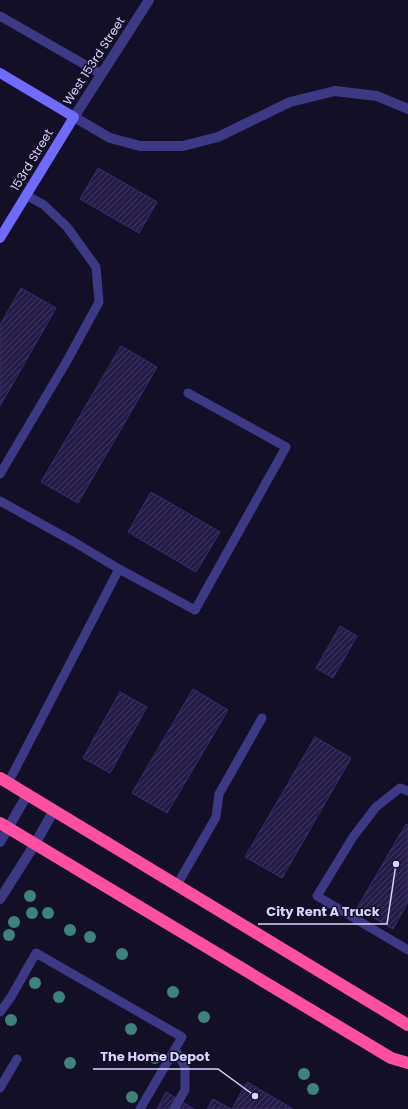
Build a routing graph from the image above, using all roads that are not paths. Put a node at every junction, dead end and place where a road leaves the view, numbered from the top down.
1 (150, 0) edge
2 (0, 16) edge
3 (0, 73) edge
4 (101, 74) junction
5 (408, 109) edge
6 (74, 116) junction
7 (26, 195) junction
8 (0, 238) edge
9 (188, 394) dead end
10 (0, 474) edge
11 (0, 501) edge
12 (119, 569) junction
13 (262, 718) dead end
14 (4, 781) edge
15 (408, 791) edge
16 (27, 795) junction
17 (54, 810) junction
18 (4, 826) edge
19 (0, 842) edge
20 (34, 844) junction
21 (177, 885) junction
22 (0, 899) edge
23 (408, 950) edge
24 (0, 1012) edge
25 (408, 1025) edge
26 (175, 1049) junction
27 (17, 1059) dead end
28 (408, 1063) edge
29 (0, 1088) edge
30 (140, 1109) edge
31 (174, 1109) edge

1 - 4 street, West 153rd Street
2 - 4 lane
3 - 6 street
4 - 6 street, West 153rd Street
5 - 6 street
6 - 7 street, 153rd Street
7 - 8 street, 153rd Street
7 - 10 lane
9 - 12 lane
11 - 12 lane
12 - 14 lane
13 - 21 lane
14 - 16 highway
15 - 23 lane
16 - 17 highway
16 - 18 street
17 - 20 street
17 - 21 highway
18 - 19 street
18 - 20 highway
20 - 22 street
20 - 28 highway
21 - 25 highway
24 - 26 lane
26 - 30 lane
26 - 31 lane
27 - 29 lane

